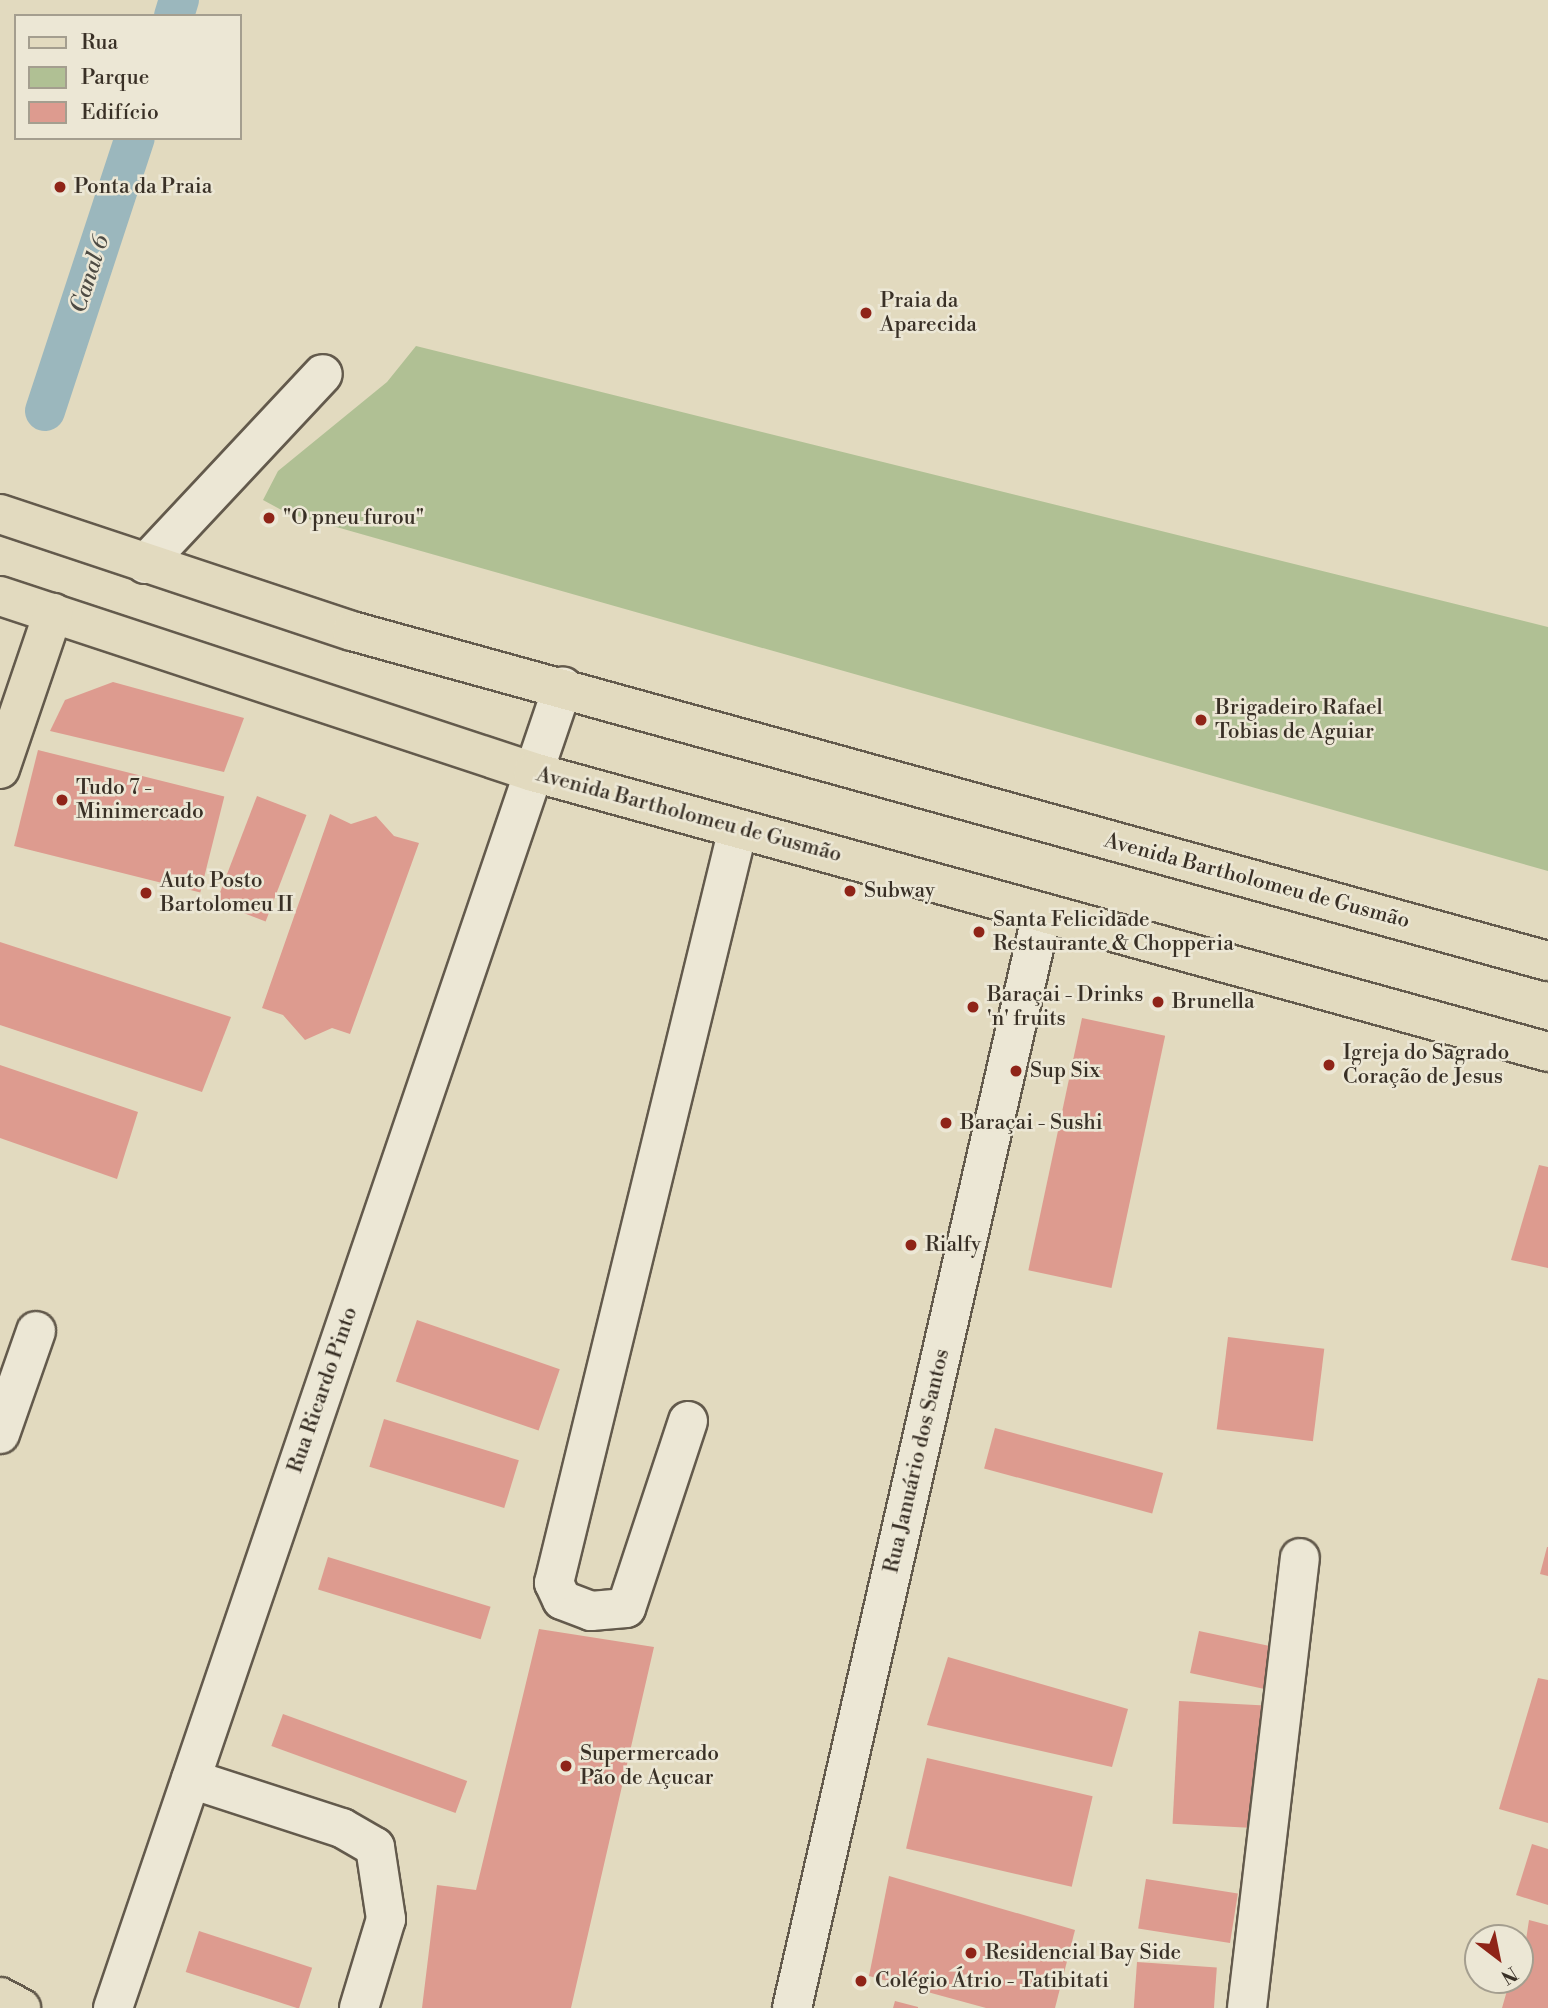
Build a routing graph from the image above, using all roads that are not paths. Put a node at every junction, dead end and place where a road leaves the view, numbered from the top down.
1 (323, 374) dead end
2 (0, 514) edge
3 (0, 532) edge
4 (57, 535) junction
5 (145, 564) junction
6 (0, 596) edge
7 (53, 613) junction
8 (563, 686) junction
9 (0, 769) edge
10 (533, 772) junction
11 (738, 829) junction
12 (1042, 913) junction
13 (1548, 961) edge
14 (1548, 1052) edge
15 (36, 1331) dead end
16 (4, 1411) edge
17 (688, 1420) dead end
18 (1300, 1558) dead end
19 (191, 1779) junction
20 (0, 1997) edge
21 (21, 2008) edge
22 (113, 2008) edge
23 (359, 2008) edge
24 (792, 2008) edge
25 (1247, 2008) edge

1 - 5 street
2 - 4 main road, Avenida Bartholomeu de Gusmão
3 - 4 main road
4 - 5 main road, Avenida Bartholomeu de Gusmão
5 - 8 main road, Avenida Bartholomeu de Gusmão
6 - 7 main road, Avenida Bartholomeu de Gusmão
7 - 9 main road
7 - 10 main road, Avenida Bartholomeu de Gusmão
8 - 10 street, Rua Ricardo Pinto
8 - 13 main road, Avenida Bartholomeu de Gusmão
10 - 11 main road, Avenida Bartholomeu de Gusmão
10 - 19 street, Rua Ricardo Pinto
11 - 12 main road, Avenida Bartholomeu de Gusmão
11 - 17 street
12 - 14 main road, Avenida Bartholomeu de Gusmão
12 - 24 street, Rua Januário dos Santos
15 - 16 street
18 - 25 street
19 - 22 street, Rua Ricardo Pinto
19 - 23 street
20 - 21 main road

